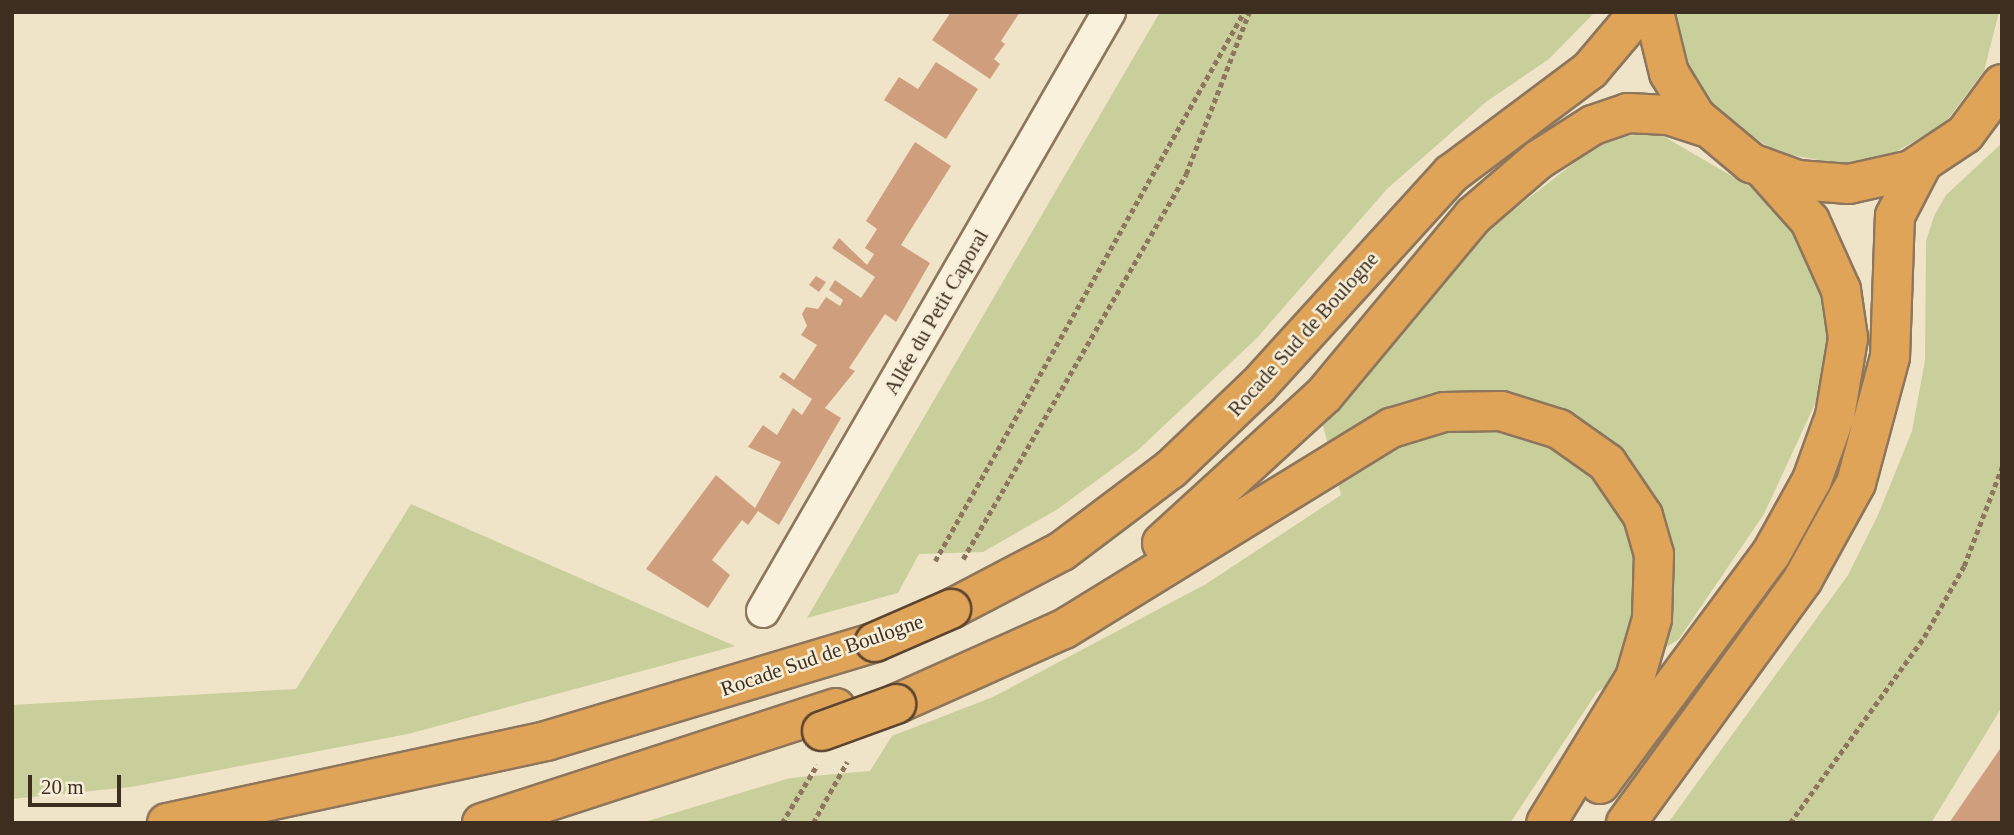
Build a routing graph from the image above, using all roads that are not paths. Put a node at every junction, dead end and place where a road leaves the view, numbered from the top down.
1 (1109, 12) edge
2 (1639, 12) edge
3 (1654, 12) edge
4 (2002, 84) edge
5 (1704, 127) junction
6 (1922, 164) junction
7 (1762, 167) junction
8 (763, 611) dead end
9 (903, 692) junction
10 (827, 732) junction
11 (167, 823) edge
12 (482, 823) edge
13 (545, 823) edge
14 (1546, 823) edge
15 (1569, 823) edge
16 (1626, 823) edge

1 - 8 street, Allée du Petit Caporal
2 - 11 highway, Rocade Sud de Boulogne, bridge
3 - 5 highway
4 - 6 highway
5 - 7 highway
5 - 9 highway
6 - 7 highway
6 - 16 highway
7 - 15 highway
9 - 10 highway, bridge
9 - 14 highway
10 - 12 highway
10 - 13 highway

